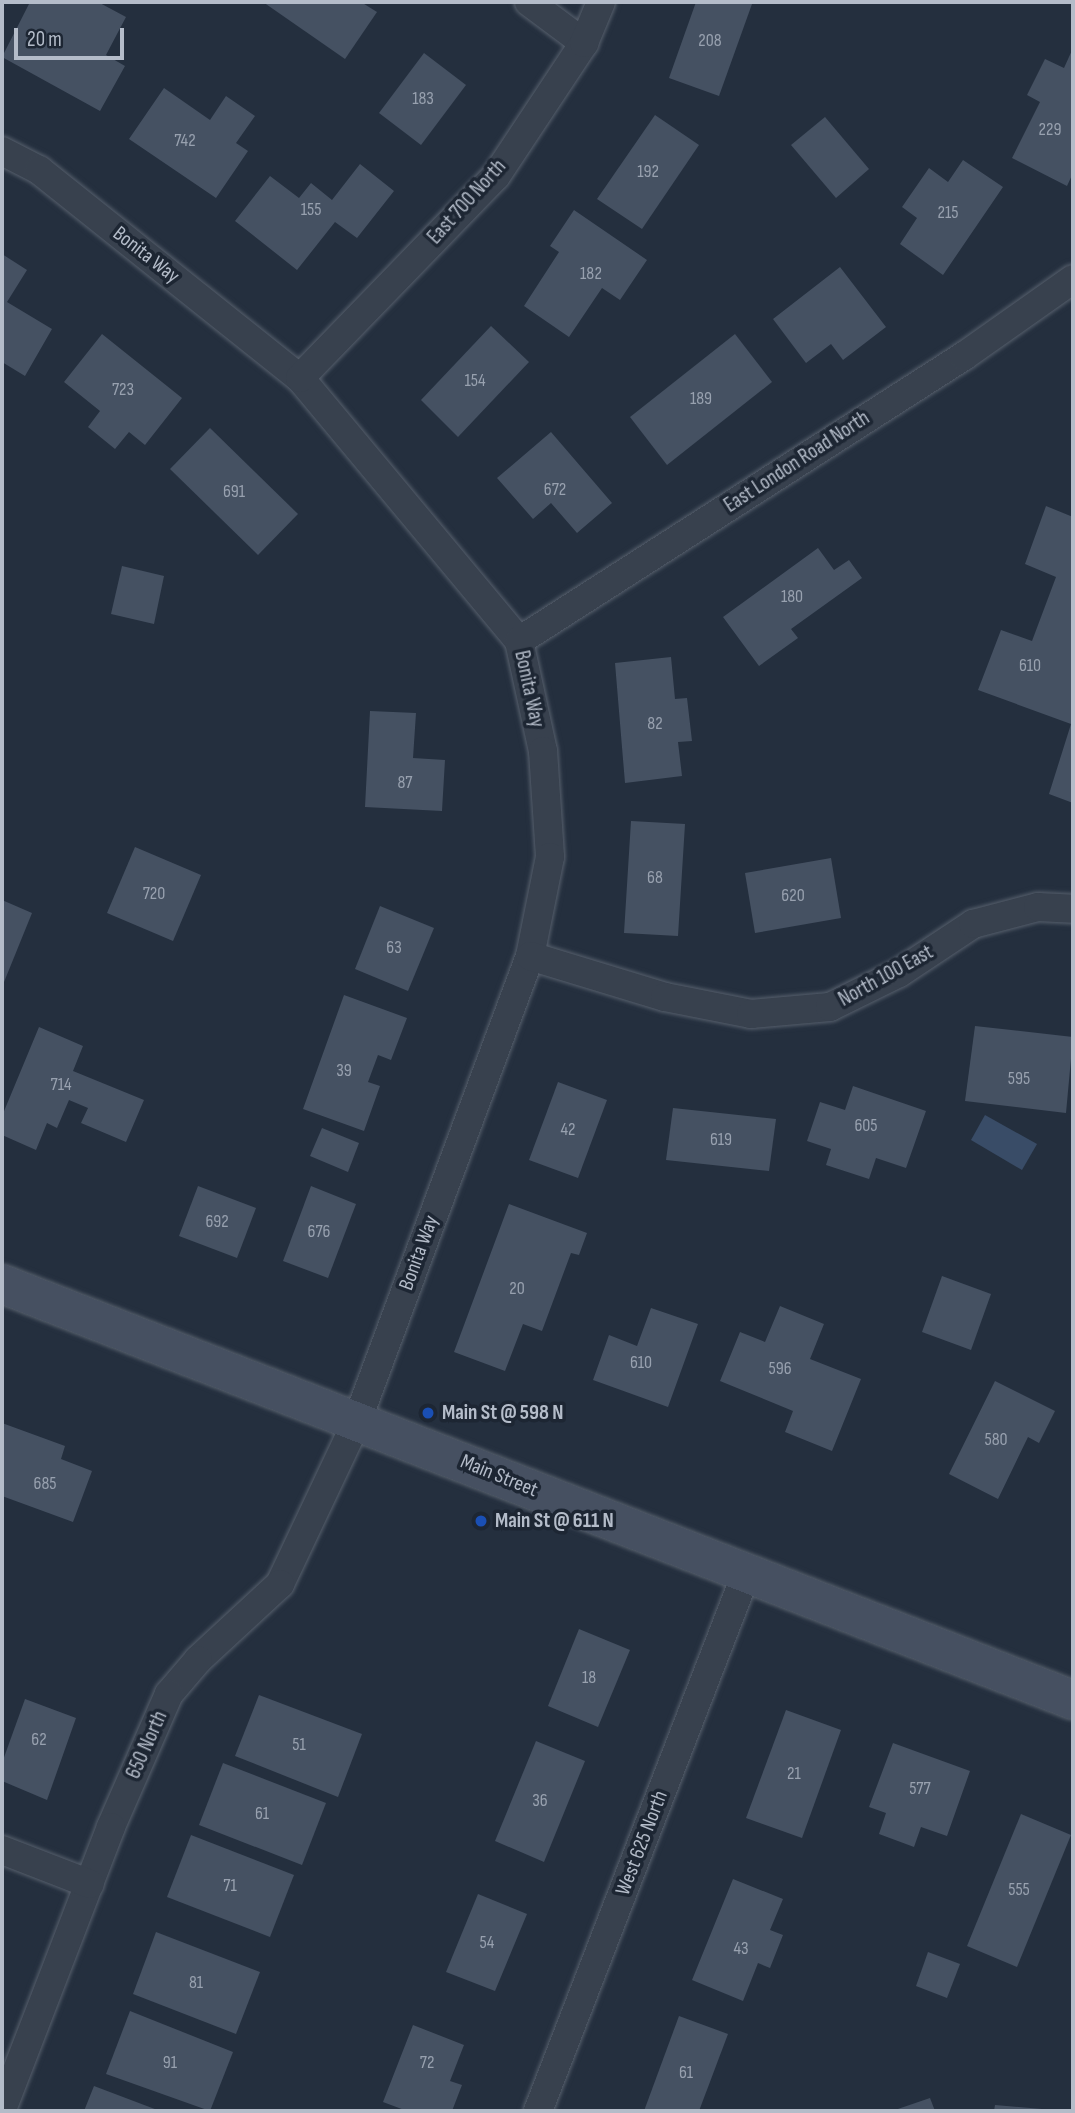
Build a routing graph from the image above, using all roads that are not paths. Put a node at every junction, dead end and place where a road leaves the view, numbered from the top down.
1 (529, 2) edge
2 (601, 2) edge
3 (584, 43) junction
4 (2, 151) edge
5 (1073, 279) edge
6 (300, 377) junction
7 (519, 641) junction
8 (1073, 909) edge
9 (530, 956) junction
10 (2, 1284) edge
11 (357, 1421) junction
12 (746, 1574) junction
13 (1073, 1700) edge
14 (2, 1850) edge
15 (90, 1884) junction
16 (2, 2109) edge
17 (538, 2111) edge

1 - 3 street
2 - 3 street, East 700 North
3 - 6 street, East 700 North
4 - 6 street, Bonita Way
5 - 7 street, East London Road North
6 - 7 street, Bonita Way
7 - 9 street, Bonita Way
8 - 9 street, North 100 East
9 - 11 street, Bonita Way
10 - 11 main road, Main Street
11 - 12 main road, Main Street
11 - 15 street, 650 North
12 - 13 main road, Main Street
12 - 17 street, West 625 North
14 - 15 street
15 - 16 street, 650 North

